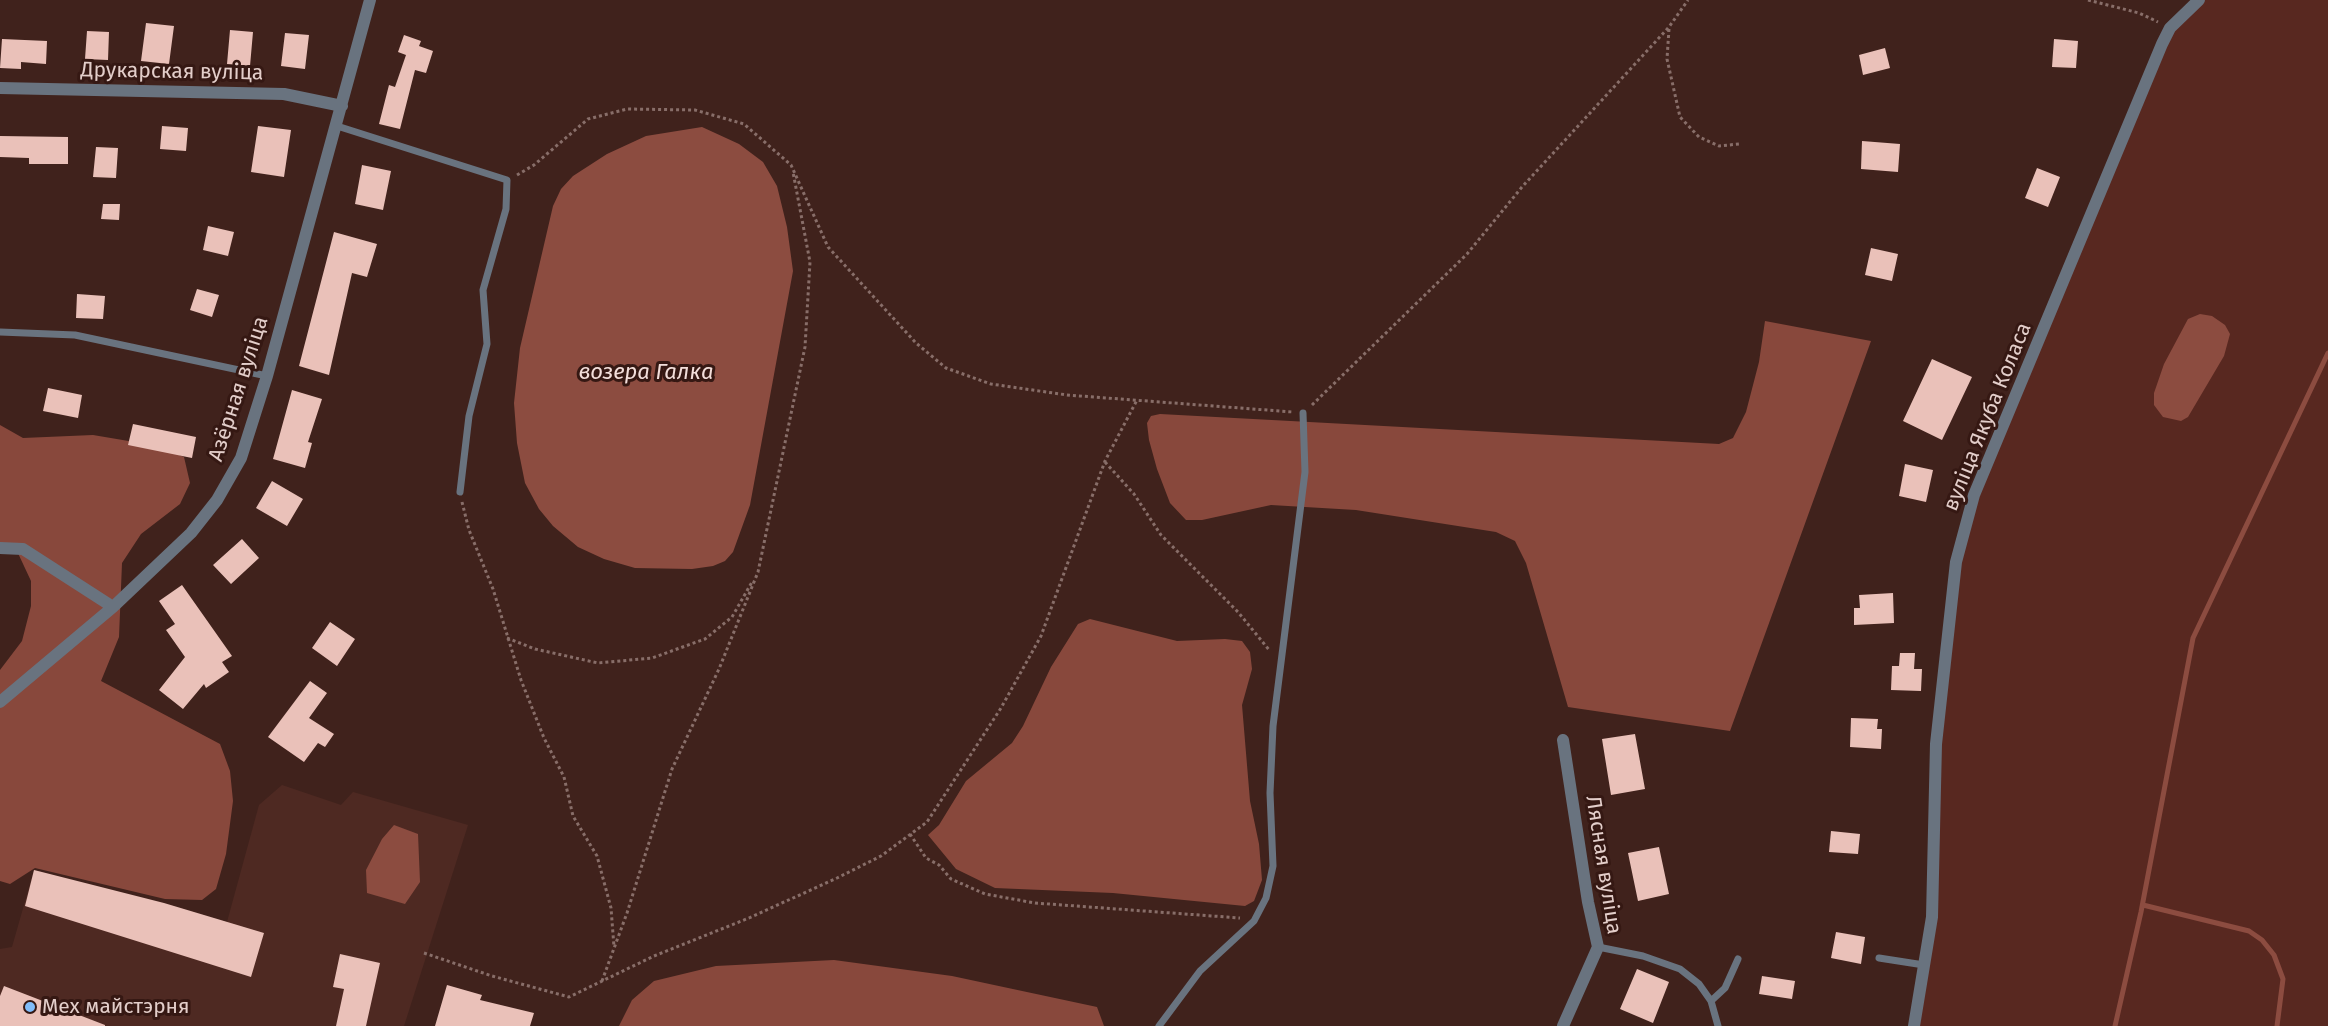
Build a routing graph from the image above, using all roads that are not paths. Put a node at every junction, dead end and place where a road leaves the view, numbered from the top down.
1 (370, 0) edge
2 (2199, 0) edge
3 (0, 88) edge
4 (342, 106) junction
5 (337, 126) junction
6 (0, 332) edge
7 (267, 376) junction
8 (1303, 413) road end
9 (460, 492) road end
10 (0, 548) edge
11 (113, 607) junction
12 (0, 702) edge
13 (1563, 740) dead end
14 (1598, 947) junction
15 (1879, 958) dead end
16 (1738, 959) dead end
17 (1924, 965) junction
18 (1710, 1001) junction
19 (1159, 1026) edge
20 (1563, 1026) edge
21 (1718, 1026) edge
22 (1914, 1026) edge

1 - 4 street, Азёрная вуліца
2 - 17 street, вуліца Якуба Коласа
3 - 4 street, Друкарская вуліца
4 - 5 street, Азёрная вуліца
5 - 7 street, Азёрная вуліца
5 - 9 lane
6 - 7 lane
7 - 11 street, Азёрная вуліца
8 - 19 lane
10 - 11 street
11 - 12 street, Азёрная вуліца
13 - 14 street, Лясная вуліца
14 - 18 lane
14 - 20 street, Лясная вуліца
15 - 17 lane
16 - 18 lane
17 - 22 street, вуліца Якуба Коласа
18 - 21 lane

